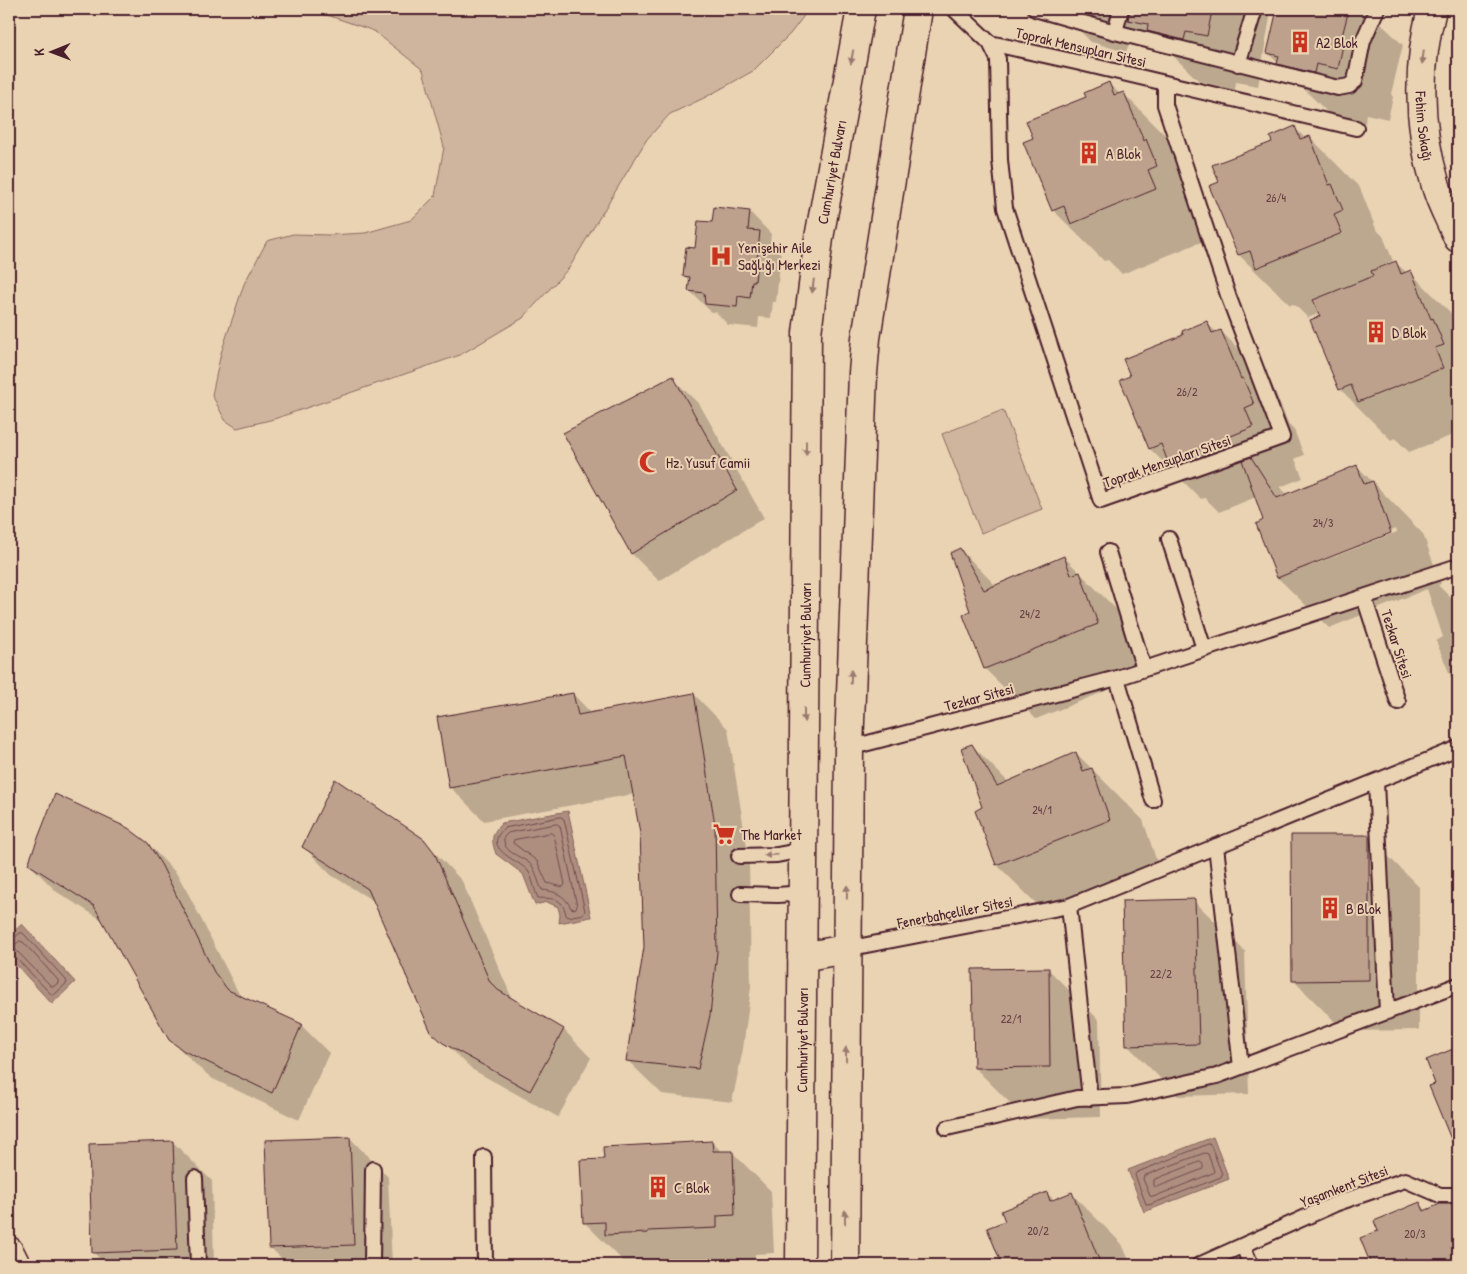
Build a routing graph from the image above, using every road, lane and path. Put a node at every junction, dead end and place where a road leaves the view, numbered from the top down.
1 (861, 9) edge
2 (918, 9) edge
3 (954, 9) edge
4 (1035, 9) edge
5 (1121, 9) edge
6 (1255, 9) edge
7 (1377, 9) edge
8 (1432, 9) edge
9 (1115, 32) junction
10 (990, 43) junction
11 (1238, 64) junction
12 (1165, 83) junction
13 (1356, 128) dead end
14 (1458, 238) edge
15 (1169, 539) dead end
16 (1108, 552) dead end
17 (1458, 566) edge
18 (1364, 597) junction
19 (1204, 649) junction
20 (1144, 669) junction
21 (1117, 678) junction
22 (1398, 702) dead end
23 (849, 748) junction
24 (1458, 748) edge
25 (1376, 782) junction
26 (1153, 800) dead end
27 (1216, 846) junction
28 (803, 850) junction
29 (739, 856) dead end
30 (803, 893) junction
31 (740, 894) dead end
32 (1069, 906) junction
33 (846, 950) junction
34 (802, 958) junction
35 (1458, 985) edge
36 (1387, 1012) junction
37 (1241, 1067) junction
38 (1090, 1098) junction
39 (947, 1128) dead end
40 (484, 1157) dead end
41 (373, 1169) dead end
42 (195, 1178) dead end
43 (1458, 1195) edge
44 (1243, 1246) junction
45 (9, 1251) edge
46 (16, 1265) edge
47 (198, 1265) edge
48 (372, 1265) edge
49 (485, 1265) edge
50 (800, 1265) edge
51 (845, 1265) edge
52 (1200, 1265) edge
53 (1251, 1265) edge

1 -> 28 street, Cumhuriyet Bulvarı
23 -> 2 street
3 - 10 lane, Toprak Mensupları Sitesi
4 - 9 lane
5 - 9 lane
6 - 11 lane
7 - 11 lane
8 -> 14 street, Fehim Sokağı
9 - 11 lane
10 - 12 lane, Toprak Mensupları Sitesi
10 - 12 lane, Toprak Mensupları Sitesi
12 - 13 lane, Toprak Mensupları Sitesi
15 - 19 lane
16 - 20 lane
17 - 18 lane, Tezkar Sitesi
18 - 19 lane, Tezkar Sitesi
18 - 22 lane, Tezkar Sitesi
19 - 20 lane, Tezkar Sitesi
20 - 21 lane, Tezkar Sitesi
21 - 23 lane, Tezkar Sitesi
21 - 26 lane
33 -> 23 street
24 - 25 lane, Fenerbahçeliler Sitesi
25 - 27 lane, Fenerbahçeliler Sitesi
25 - 36 lane
27 - 32 lane, Fenerbahçeliler Sitesi
27 - 37 lane
28 -> 29 lane
28 - 30 street, Cumhuriyet Bulvarı
30 - 31 lane
30 - 34 street, Cumhuriyet Bulvarı
32 - 33 lane, Fenerbahçeliler Sitesi
32 - 38 lane
33 - 34 street
51 -> 33 street
34 - 50 street, Cumhuriyet Bulvarı
35 - 36 lane
36 - 37 lane
37 - 38 lane
38 - 39 lane
40 - 49 lane
41 - 48 lane
42 - 47 lane
43 - 44 lane, Yaşamkent Sitesi
44 - 52 lane, Yaşamkent Sitesi
44 - 53 lane
45 - 46 street

